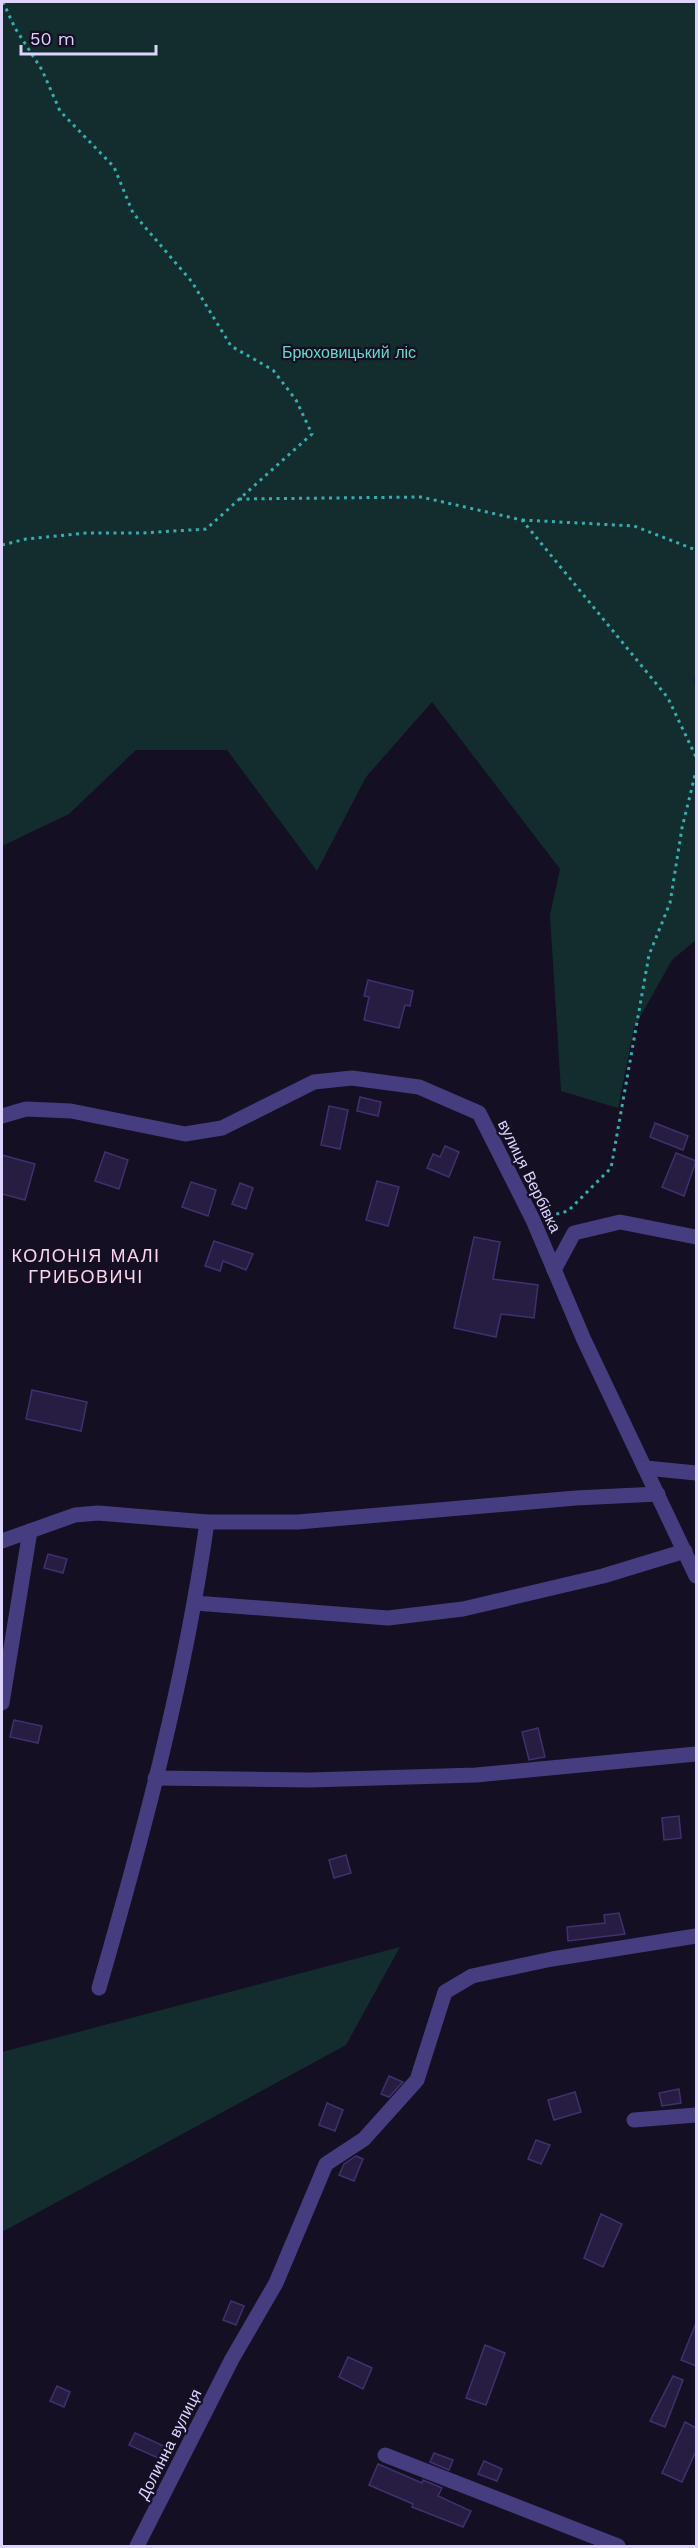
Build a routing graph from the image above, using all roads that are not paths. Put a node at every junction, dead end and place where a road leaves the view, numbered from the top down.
1 (2, 1116) edge
2 (696, 1237) edge
3 (554, 1270) junction
4 (646, 1468) junction
5 (696, 1473) edge
6 (658, 1494) junction
7 (207, 1522) junction
8 (30, 1531) junction
9 (2, 1541) edge
10 (685, 1551) junction
11 (696, 1576) edge
12 (195, 1603) junction
13 (4, 1674) edge
14 (2, 1703) edge
15 (696, 1754) edge
16 (155, 1778) junction
17 (696, 1936) edge
18 (99, 1988) dead end
19 (696, 2115) edge
20 (634, 2120) dead end
21 (385, 2455) dead end
22 (137, 2547) edge
23 (618, 2547) edge

1 - 3 street, вулиця Вербівка
2 - 3 street
3 - 4 street, вулиця Вербівка
4 - 5 street
4 - 6 street, вулиця Вербівка
6 - 7 street
6 - 10 street, вулиця Вербівка
7 - 8 street
7 - 12 street
8 - 9 street
8 - 13 street
10 - 11 street, вулиця Вербівка
10 - 12 street
12 - 16 street
13 - 14 street
15 - 16 street
16 - 18 street
17 - 22 street, Долинна вулиця
19 - 20 street
21 - 23 street

